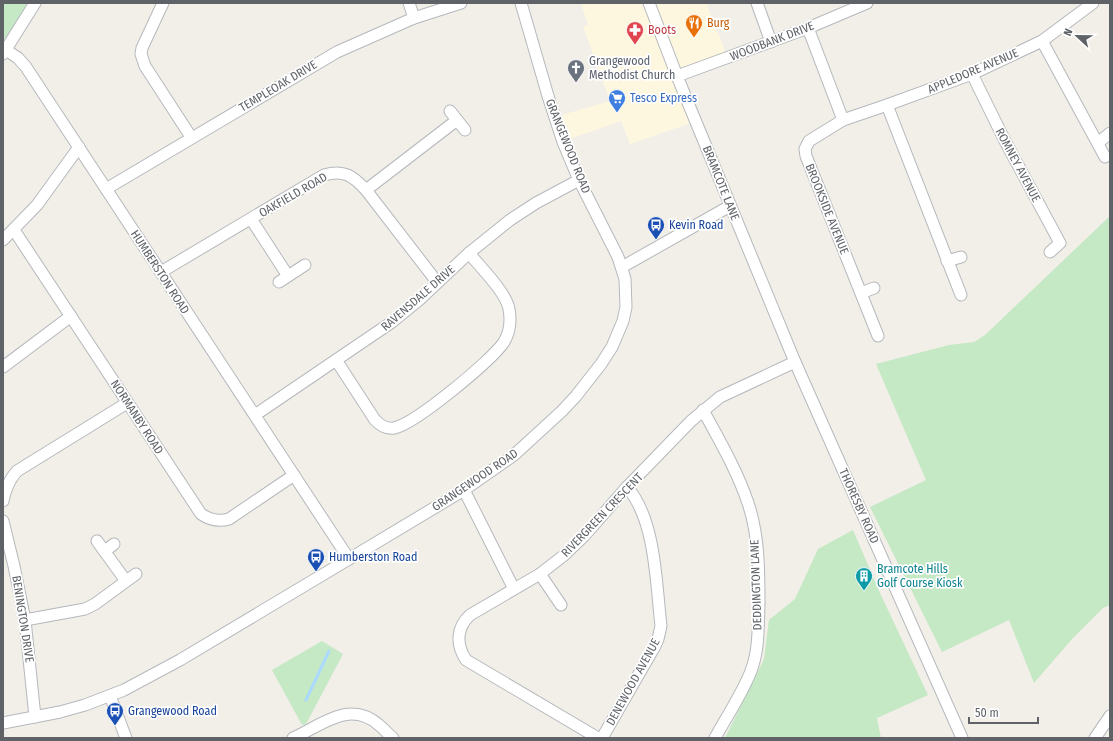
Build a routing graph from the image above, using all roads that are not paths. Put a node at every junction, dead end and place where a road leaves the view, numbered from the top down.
1 (35, 3) edge
2 (163, 3) edge
3 (409, 3) edge
4 (461, 3) edge
5 (521, 3) edge
6 (649, 3) edge
7 (757, 3) edge
8 (867, 3) edge
9 (1093, 3) edge
10 (414, 18) junction
11 (808, 28) junction
12 (1042, 41) junction
13 (771, 42) junction
14 (4, 52) edge
15 (972, 74) junction
16 (677, 76) junction
17 (887, 105) junction
18 (450, 111) dead end
19 (457, 120) junction
20 (843, 120) junction
21 (465, 130) dead end
22 (1110, 133) edge
23 (191, 137) junction
24 (1098, 143) junction
25 (79, 147) junction
26 (1105, 157) dead end
27 (579, 180) junction
28 (106, 189) junction
29 (366, 190) junction
30 (730, 206) junction
31 (251, 219) junction
32 (14, 230) junction
33 (3, 240) edge
34 (1050, 252) dead end
35 (469, 253) junction
36 (961, 257) dead end
37 (947, 261) junction
38 (305, 265) dead end
39 (622, 267) junction
40 (161, 272) junction
41 (437, 282) junction
42 (874, 288) dead end
43 (861, 293) junction
44 (961, 295) dead end
45 (71, 316) junction
46 (878, 336) dead end
47 (336, 360) junction
48 (795, 362) junction
49 (3, 367) edge
50 (127, 403) junction
51 (703, 410) junction
52 (255, 415) junction
53 (294, 475) junction
54 (627, 487) junction
55 (464, 490) junction
56 (3, 501) edge
57 (3, 521) edge
58 (97, 541) dead end
59 (114, 544) dead end
60 (105, 551) junction
61 (349, 559) junction
62 (136, 574) dead end
63 (540, 574) junction
64 (126, 581) junction
65 (514, 589) junction
66 (561, 605) dead end
67 (25, 620) junction
68 (110, 696) junction
69 (1110, 716) edge
70 (35, 718) junction
71 (3, 723) edge
72 (1098, 737) edge
73 (126, 738) edge
74 (292, 738) edge
75 (393, 738) edge
76 (598, 738) edge
77 (602, 738) edge
78 (715, 738) edge
79 (962, 738) edge

1 - 14 street
2 - 23 street
3 - 10 street
4 - 10 street, TEMPLEOAK DRIVE
5 - 27 street, GRANGEWOOD ROAD
6 - 16 street, BRAMCOTE LANE
7 - 13 street
8 - 11 street, WOODBANK DRIVE
9 - 12 street, APPLEDORE AVENUE
10 - 23 street, TEMPLEOAK DRIVE
11 - 13 street, WOODBANK DRIVE
11 - 20 street
12 - 15 street, APPLEDORE AVENUE
12 - 24 street
13 - 16 street, WOODBANK DRIVE
14 - 25 street, HUMBERSTON ROAD
15 - 17 street, APPLEDORE AVENUE
15 - 34 street, ROMNEY AVENUE
16 - 30 street, BRAMCOTE LANE
17 - 20 street, APPLEDORE AVENUE
17 - 37 street
18 - 19 street
19 - 21 street
19 - 29 street
20 - 43 street, BROOKSIDE AVENUE
22 - 24 street
23 - 28 street, TEMPLEOAK DRIVE
24 - 26 street
25 - 28 street, HUMBERSTON ROAD
25 - 32 street
27 - 35 street, RAVENSDALE DRIVE
27 - 39 street, GRANGEWOOD ROAD
28 - 40 street, HUMBERSTON ROAD
29 - 31 street, OAKFIELD ROAD
29 - 41 street, OAKFIELD ROAD
30 - 39 street
30 - 48 street, BRAMCOTE LANE
31 - 38 street
31 - 40 street, OAKFIELD ROAD
32 - 33 street
32 - 45 street, NORMANBY ROAD
35 - 41 street, RAVENSDALE DRIVE
35 - 47 street
36 - 37 street
37 - 44 street
39 - 55 street, GRANGEWOOD ROAD
40 - 52 street, HUMBERSTON ROAD
41 - 47 street, RAVENSDALE DRIVE
42 - 43 street
43 - 46 street, BROOKSIDE AVENUE
45 - 49 street
45 - 50 street, NORMANBY ROAD
47 - 52 street, RAVENSDALE DRIVE
48 - 51 street, RIVERGREEN CRESCENT
48 - 79 street, THORESBY ROAD
50 - 53 street, NORMANBY ROAD
50 - 56 street
51 - 54 street, RIVERGREEN CRESCENT
51 - 78 street, DEDDINGTON LANE
52 - 53 street, HUMBERSTON ROAD
53 - 61 street, HUMBERSTON ROAD
54 - 63 street, RIVERGREEN CRESCENT
54 - 77 street, DENEWOOD AVENUE
55 - 61 street, GRANGEWOOD ROAD
55 - 65 street
57 - 67 street, BENINGTON DRIVE
58 - 60 street
59 - 60 street
60 - 64 street
61 - 68 street, GRANGEWOOD ROAD
62 - 64 street
63 - 65 street, RIVERGREEN CRESCENT
63 - 66 street
64 - 67 street
65 - 76 street, RIVERGREEN CRESCENT
67 - 70 street, BENINGTON DRIVE
68 - 70 street, GRANGEWOOD ROAD
68 - 73 street
69 - 72 street
70 - 71 street, GRANGEWOOD ROAD
74 - 75 street

